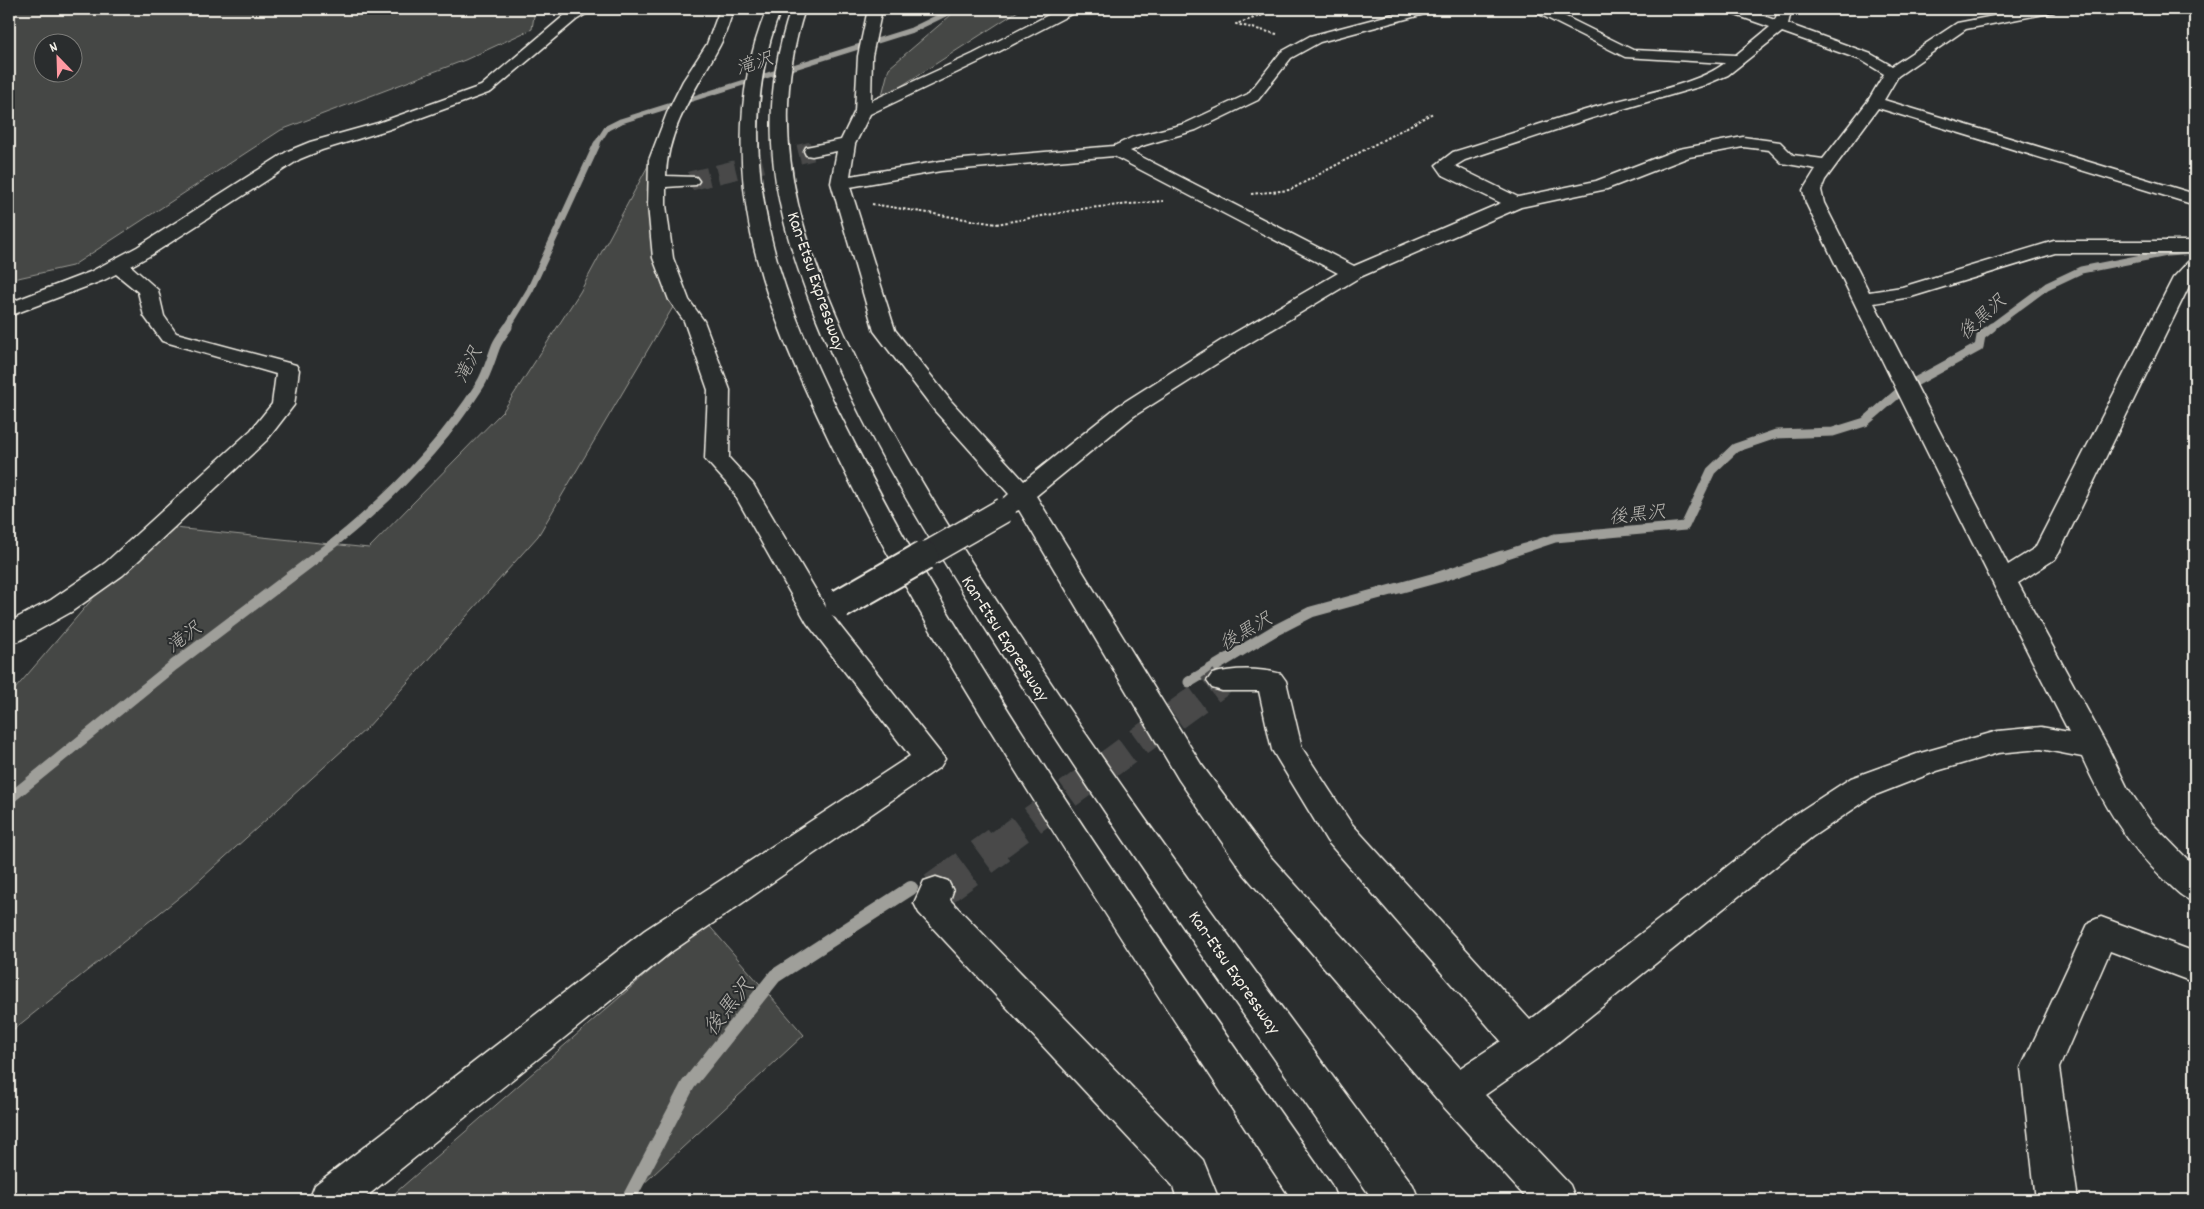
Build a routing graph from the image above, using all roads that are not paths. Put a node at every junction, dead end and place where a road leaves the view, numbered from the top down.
1 (587, 9) edge
2 (728, 9) edge
3 (774, 9) edge
4 (798, 9) edge
5 (875, 9) edge
6 (1070, 9) edge
7 (1427, 9) edge
8 (1540, 9) edge
9 (1732, 9) edge
10 (2050, 9) edge
11 (2185, 9) edge
12 (2195, 11) edge
13 (1783, 17) edge
14 (1737, 59) junction
15 (1892, 72) junction
16 (1875, 102) junction
17 (862, 112) junction
18 (847, 144) junction
19 (812, 151) tunnel mouth
20 (1117, 151) junction
21 (1826, 165) junction
22 (658, 182) junction
23 (690, 182) tunnel mouth
24 (840, 183) junction
25 (2195, 200) edge
26 (1516, 203) junction
27 (2195, 247) edge
28 (118, 264) junction
29 (2195, 266) edge
30 (1353, 273) junction
31 (1861, 299) junction
32 (9, 310) edge
33 (1013, 502) junction
34 (2003, 580) junction
35 (828, 610) junction
36 (9, 634) edge
37 (1222, 680) tunnel mouth
38 (2093, 748) junction
39 (2195, 888) edge
40 (936, 891) dead end
41 (2195, 968) edge
42 (1528, 1044) junction
43 (1456, 1092) junction
44 (330, 1200) edge
45 (1198, 1200) edge
46 (1316, 1200) edge
47 (1398, 1200) edge
48 (1555, 1200) edge
49 (2058, 1200) edge

1 - 28 main road
2 - 22 main road
3 - 46 main road, Kan-Etsu Expressway
4 - 47 main road, Kan-Etsu Expressway
5 - 17 main road
6 - 17 main road
7 - 20 main road
8 - 14 main road
9 - 13 main road
10 - 15 main road
11 - 12 main road
13 - 14 main road
13 - 15 main road
14 - 26 main road
15 - 16 main road
16 - 21 main road
16 - 25 main road
17 - 18 main road
18 - 19 main road
18 - 24 main road
20 - 24 main road
20 - 30 main road
21 - 26 main road
21 - 31 main road
22 - 23 main road
22 - 35 main road
24 - 33 main road
26 - 30 main road
27 - 31 main road
28 - 32 main road
28 - 36 main road
29 - 34 main road
30 - 33 main road
31 - 34 main road
33 - 35 main road, bridge
33 - 43 main road
34 - 38 main road
35 - 44 main road
37 - 42 main road
38 - 39 main road
38 - 42 main road
40 - 45 main road
41 - 49 main road
42 - 43 main road
43 - 48 main road

